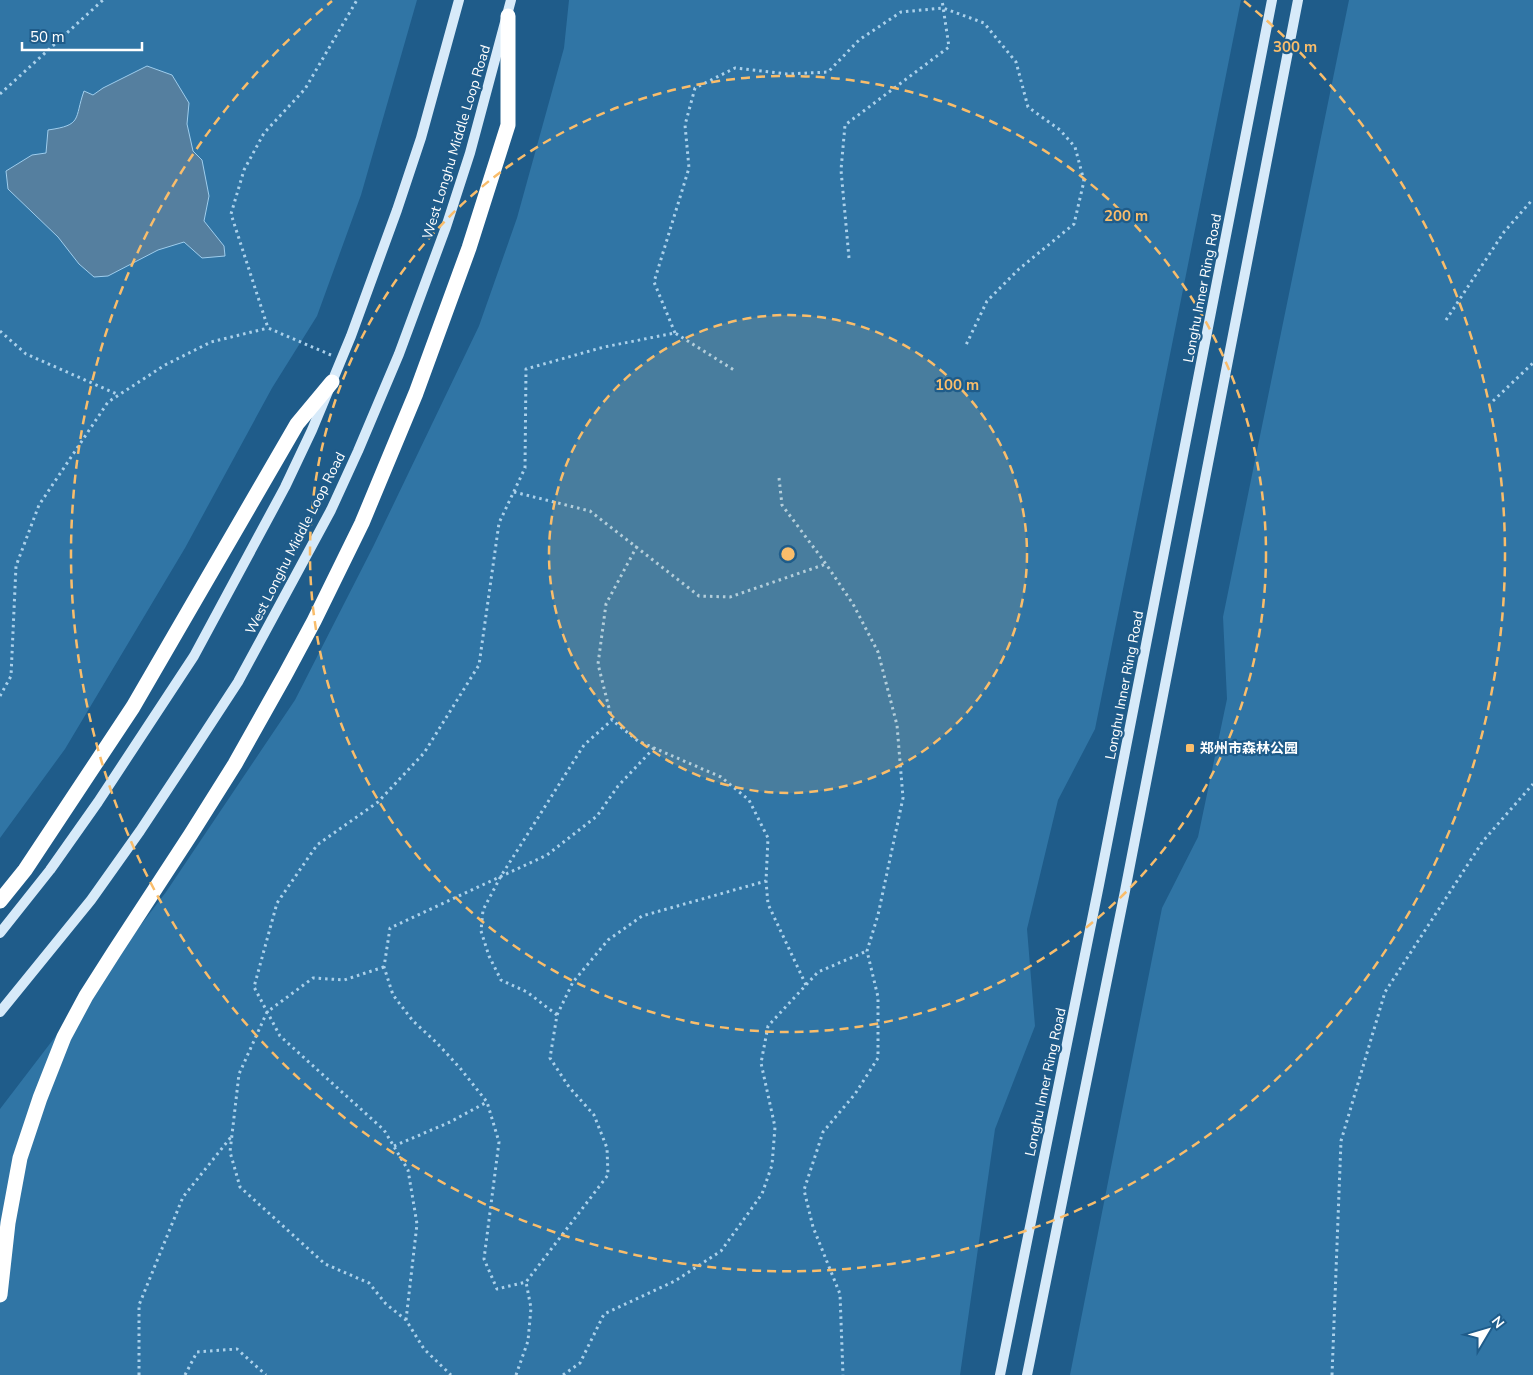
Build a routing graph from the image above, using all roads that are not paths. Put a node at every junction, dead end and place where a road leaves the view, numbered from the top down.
1 (459, 0) edge
2 (511, 0) edge
3 (1272, 0) edge
4 (1298, 0) edge
5 (508, 16) junction
6 (332, 382) junction
7 (0, 901) edge
8 (0, 933) edge
9 (0, 1012) edge
10 (0, 1295) edge
11 (1000, 1375) edge
12 (1027, 1375) edge

1 - 6 main road
2 - 5 main road, West Longhu Middle Loop Road
3 - 11 main road, Longhu Inner Ring Road
4 - 12 main road
5 - 9 main road, West Longhu Middle Loop Road
5 - 10 highway
6 - 7 highway
6 - 8 main road

